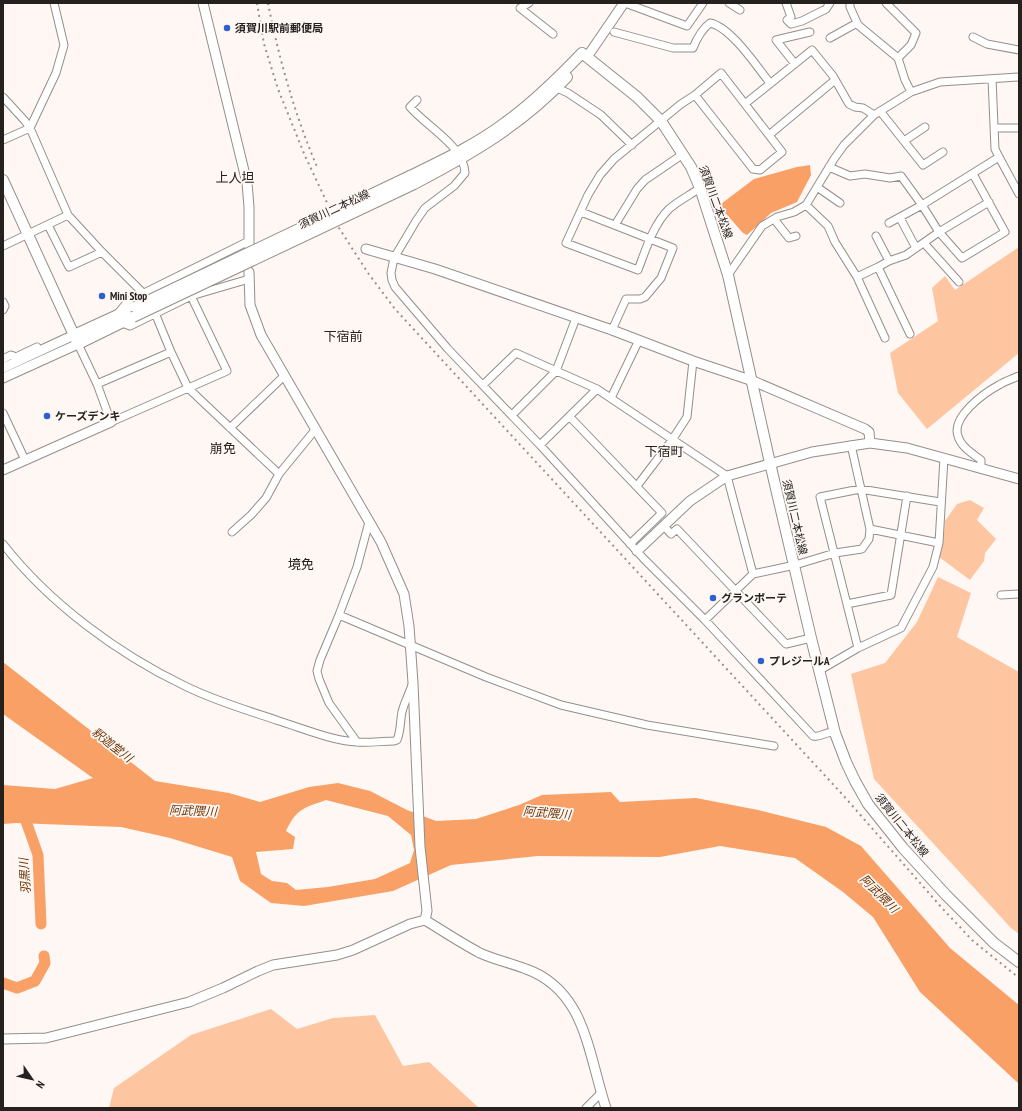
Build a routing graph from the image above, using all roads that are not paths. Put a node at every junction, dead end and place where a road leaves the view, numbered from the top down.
1 (54, 3) edge
2 (203, 3) edge
3 (529, 3) edge
4 (618, 3) edge
5 (625, 3) edge
6 (703, 3) edge
7 (729, 3) edge
8 (786, 3) edge
9 (830, 3) edge
10 (850, 3) edge
11 (886, 3) edge
12 (740, 10) dead end
13 (857, 23) junction
14 (614, 32) dead end
15 (810, 32) dead end
16 (553, 34) dead end
17 (973, 37) dead end
18 (830, 38) dead end
19 (1019, 50) edge
20 (584, 55) junction
21 (898, 58) junction
22 (795, 64) junction
23 (1019, 77) edge
24 (992, 79) junction
25 (835, 80) junction
26 (770, 83) junction
27 (557, 88) junction
28 (910, 92) junction
29 (695, 95) junction
30 (3, 97) edge
31 (417, 100) dead end
32 (746, 103) junction
33 (877, 113) junction
34 (661, 122) junction
35 (925, 126) dead end
36 (30, 128) junction
37 (994, 128) junction
38 (1019, 128) edge
39 (770, 134) junction
40 (3, 140) edge
41 (904, 141) junction
42 (632, 145) junction
43 (943, 152) dead end
44 (683, 154) junction
45 (460, 156) junction
46 (999, 157) junction
47 (829, 167) junction
48 (973, 174) junction
49 (3, 180) edge
50 (412, 180) junction
51 (817, 187) junction
52 (700, 188) junction
53 (1019, 194) edge
54 (989, 202) junction
55 (840, 203) dead end
56 (806, 205) junction
57 (922, 205) junction
58 (581, 212) junction
59 (68, 215) junction
60 (900, 218) junction
61 (774, 219) junction
62 (889, 223) dead end
63 (48, 225) junction
64 (615, 225) junction
65 (939, 232) junction
66 (28, 235) junction
67 (796, 236) dead end
68 (876, 236) dead end
69 (650, 238) junction
70 (249, 243) joint
71 (924, 243) junction
72 (3, 246) edge
73 (916, 248) junction
74 (366, 249) dead end
75 (102, 252) junction
76 (394, 258) junction
77 (889, 261) junction
78 (878, 266) junction
79 (728, 275) junction
80 (249, 276) joint
81 (857, 276) junction
82 (959, 282) dead end
83 (144, 294) junction
84 (191, 296) junction
85 (3, 302) edge
86 (3, 310) edge
87 (155, 313) junction
88 (576, 318) junction
89 (119, 320) junction
90 (612, 330) junction
91 (910, 334) dead end
92 (885, 338) dead end
93 (76, 339) junction
94 (639, 340) junction
95 (52, 346) junction
96 (171, 352) junction
97 (3, 358) edge
98 (693, 361) junction
99 (3, 368) edge
100 (556, 371) junction
101 (284, 376) junction
102 (1019, 376) edge
103 (3, 378) edge
104 (753, 381) junction
105 (97, 384) junction
106 (483, 385) junction
107 (188, 388) junction
108 (597, 389) junction
109 (611, 398) junction
110 (3, 413) edge
111 (512, 416) junction
112 (570, 417) junction
113 (111, 422) junction
114 (230, 428) junction
115 (315, 430) junction
116 (672, 440) junction
117 (870, 443) junction
118 (540, 445) junction
119 (850, 445) junction
120 (944, 458) junction
121 (25, 460) junction
122 (770, 462) junction
123 (981, 469) junction
124 (3, 470) edge
125 (279, 474) junction
126 (727, 476) junction
127 (1019, 479) edge
128 (637, 486) junction
129 (860, 489) junction
130 (907, 496) junction
131 (940, 502) junction
132 (369, 522) junction
133 (664, 526) junction
134 (870, 528) junction
135 (232, 532) dead end
136 (901, 536) junction
137 (939, 543) junction
138 (3, 544) edge
139 (630, 544) junction
140 (637, 552) junction
141 (835, 553) junction
142 (795, 565) junction
143 (753, 574) junction
144 (735, 591) junction
145 (1019, 594) edge
146 (1002, 595) dead end
147 (847, 604) junction
148 (339, 616) junction
149 (705, 620) junction
150 (811, 638) junction
151 (409, 646) junction
152 (858, 648) junction
153 (820, 670) junction
154 (413, 683) junction
155 (835, 732) junction
156 (357, 742) junction
157 (774, 746) dead end
158 (425, 920) junction
159 (1019, 962) edge
160 (3, 1039) edge
161 (601, 1093) junction
162 (586, 1108) edge
163 (606, 1108) edge

1 - 36 street
2 - 70 street
3 - 16 street
4 - 20 street
5 - 6 street
5 - 20 street
7 - 12 street
8 - 9 street
10 - 13 street
11 - 21 street
13 - 18 street
13 - 21 street
14 - 26 street
15 - 22 street
17 - 19 street
20 - 27 main road, 須賀川二本松線
20 - 34 main road, 須賀川二本松線
20 - 45 main road, 須賀川二本松線
21 - 28 street
22 - 25 street
22 - 26 street
23 - 24 street
24 - 28 street
24 - 37 street
25 - 33 street
25 - 39 street
26 - 32 street
27 - 42 street
27 - 45 main road, 須賀川二本松線
28 - 33 street
29 - 32 street
29 - 34 street
29 - 39 street
30 - 36 street
31 - 45 street
32 - 39 street
33 - 41 street
33 - 47 street
34 - 42 street
34 - 44 main road, 須賀川二本松線
35 - 41 street
36 - 40 street
36 - 59 street
37 - 38 street
37 - 46 street
41 - 43 street
42 - 58 street
44 - 52 main road, 須賀川二本松線
44 - 64 street
45 - 50 main road, 須賀川二本松線
45 - 76 street
46 - 48 street
46 - 53 street
47 - 51 street
47 - 57 street
48 - 54 street
48 - 57 street
49 - 66 main road
50 - 89 main road, 須賀川二本松線, bridge
50 - 89 main road, 須賀川二本松線, bridge
51 - 55 street
51 - 56 street
52 - 69 street
52 - 79 main road, 須賀川二本松線
54 - 65 street
54 - 65 street
56 - 61 street
56 - 81 street
57 - 60 street
57 - 65 street
58 - 64 street
58 - 69 street
59 - 63 street
59 - 75 street
60 - 62 street
60 - 73 street
61 - 67 street
61 - 79 street
63 - 66 street
63 - 75 street
64 - 69 street
65 - 71 street
66 - 72 street
66 - 93 main road
68 - 77 street
69 - 90 street
70 - 83 street
71 - 73 street
71 - 82 street
73 - 77 street
74 - 76 street
75 - 83 street
76 - 88 street
76 - 106 street
77 - 78 street
78 - 81 street
78 - 91 street
79 - 104 main road, 須賀川二本松線
80 - 84 street
80 - 101 street
81 - 92 street
83 - 89 street
84 - 87 street
84 - 107 street
85 - 86 street
87 - 89 street
87 - 96 street
88 - 90 street
88 - 100 street
89 - 93 main road, 須賀川二本松線
89 - 93 main road, 須賀川二本松線
90 - 94 street
93 - 95 street
93 - 103 street
93 - 105 street
94 - 98 street
94 - 109 street
95 - 97 street
95 - 99 street
96 - 105 street
96 - 107 street
98 - 104 street
98 - 116 street
100 - 106 street
100 - 108 street
100 - 111 street
101 - 114 street
101 - 115 street
102 - 123 street
104 - 117 street
104 - 122 main road, 須賀川二本松線
105 - 113 street
106 - 111 street
107 - 113 street
107 - 114 street
108 - 109 street
108 - 112 street
109 - 116 street
110 - 121 street
111 - 118 street
112 - 118 street
112 - 128 street
113 - 121 street
114 - 125 street
115 - 125 street
115 - 132 street
116 - 126 street
116 - 128 street
117 - 119 street
117 - 120 street
118 - 139 street
119 - 122 street
119 - 129 street
120 - 123 street
120 - 131 street
121 - 124 street
122 - 126 street
122 - 142 main road, 須賀川二本松線
123 - 127 street
125 - 135 street
126 - 133 street
126 - 143 street
128 - 139 street
129 - 130 street
129 - 134 street
129 - 141 street
130 - 131 street
130 - 136 street
131 - 137 street
132 - 148 street
132 - 151 street
133 - 140 street
133 - 144 street
134 - 136 street
134 - 141 street
136 - 137 street
136 - 147 street
137 - 152 street
138 - 156 street
139 - 140 street
140 - 149 street
141 - 142 street
141 - 147 street
142 - 143 street
142 - 150 main road, 須賀川二本松線
143 - 144 street
144 - 149 street
144 - 150 street
145 - 146 street
147 - 152 street
148 - 151 street
148 - 156 street
149 - 155 street
150 - 153 main road, 須賀川二本松線
151 - 154 street
151 - 157 street
152 - 153 street
153 - 155 main road, 須賀川二本松線
154 - 156 street
154 - 158 street
155 - 159 main road, 須賀川二本松線
158 - 160 street
158 - 161 street
161 - 162 street
161 - 163 street

